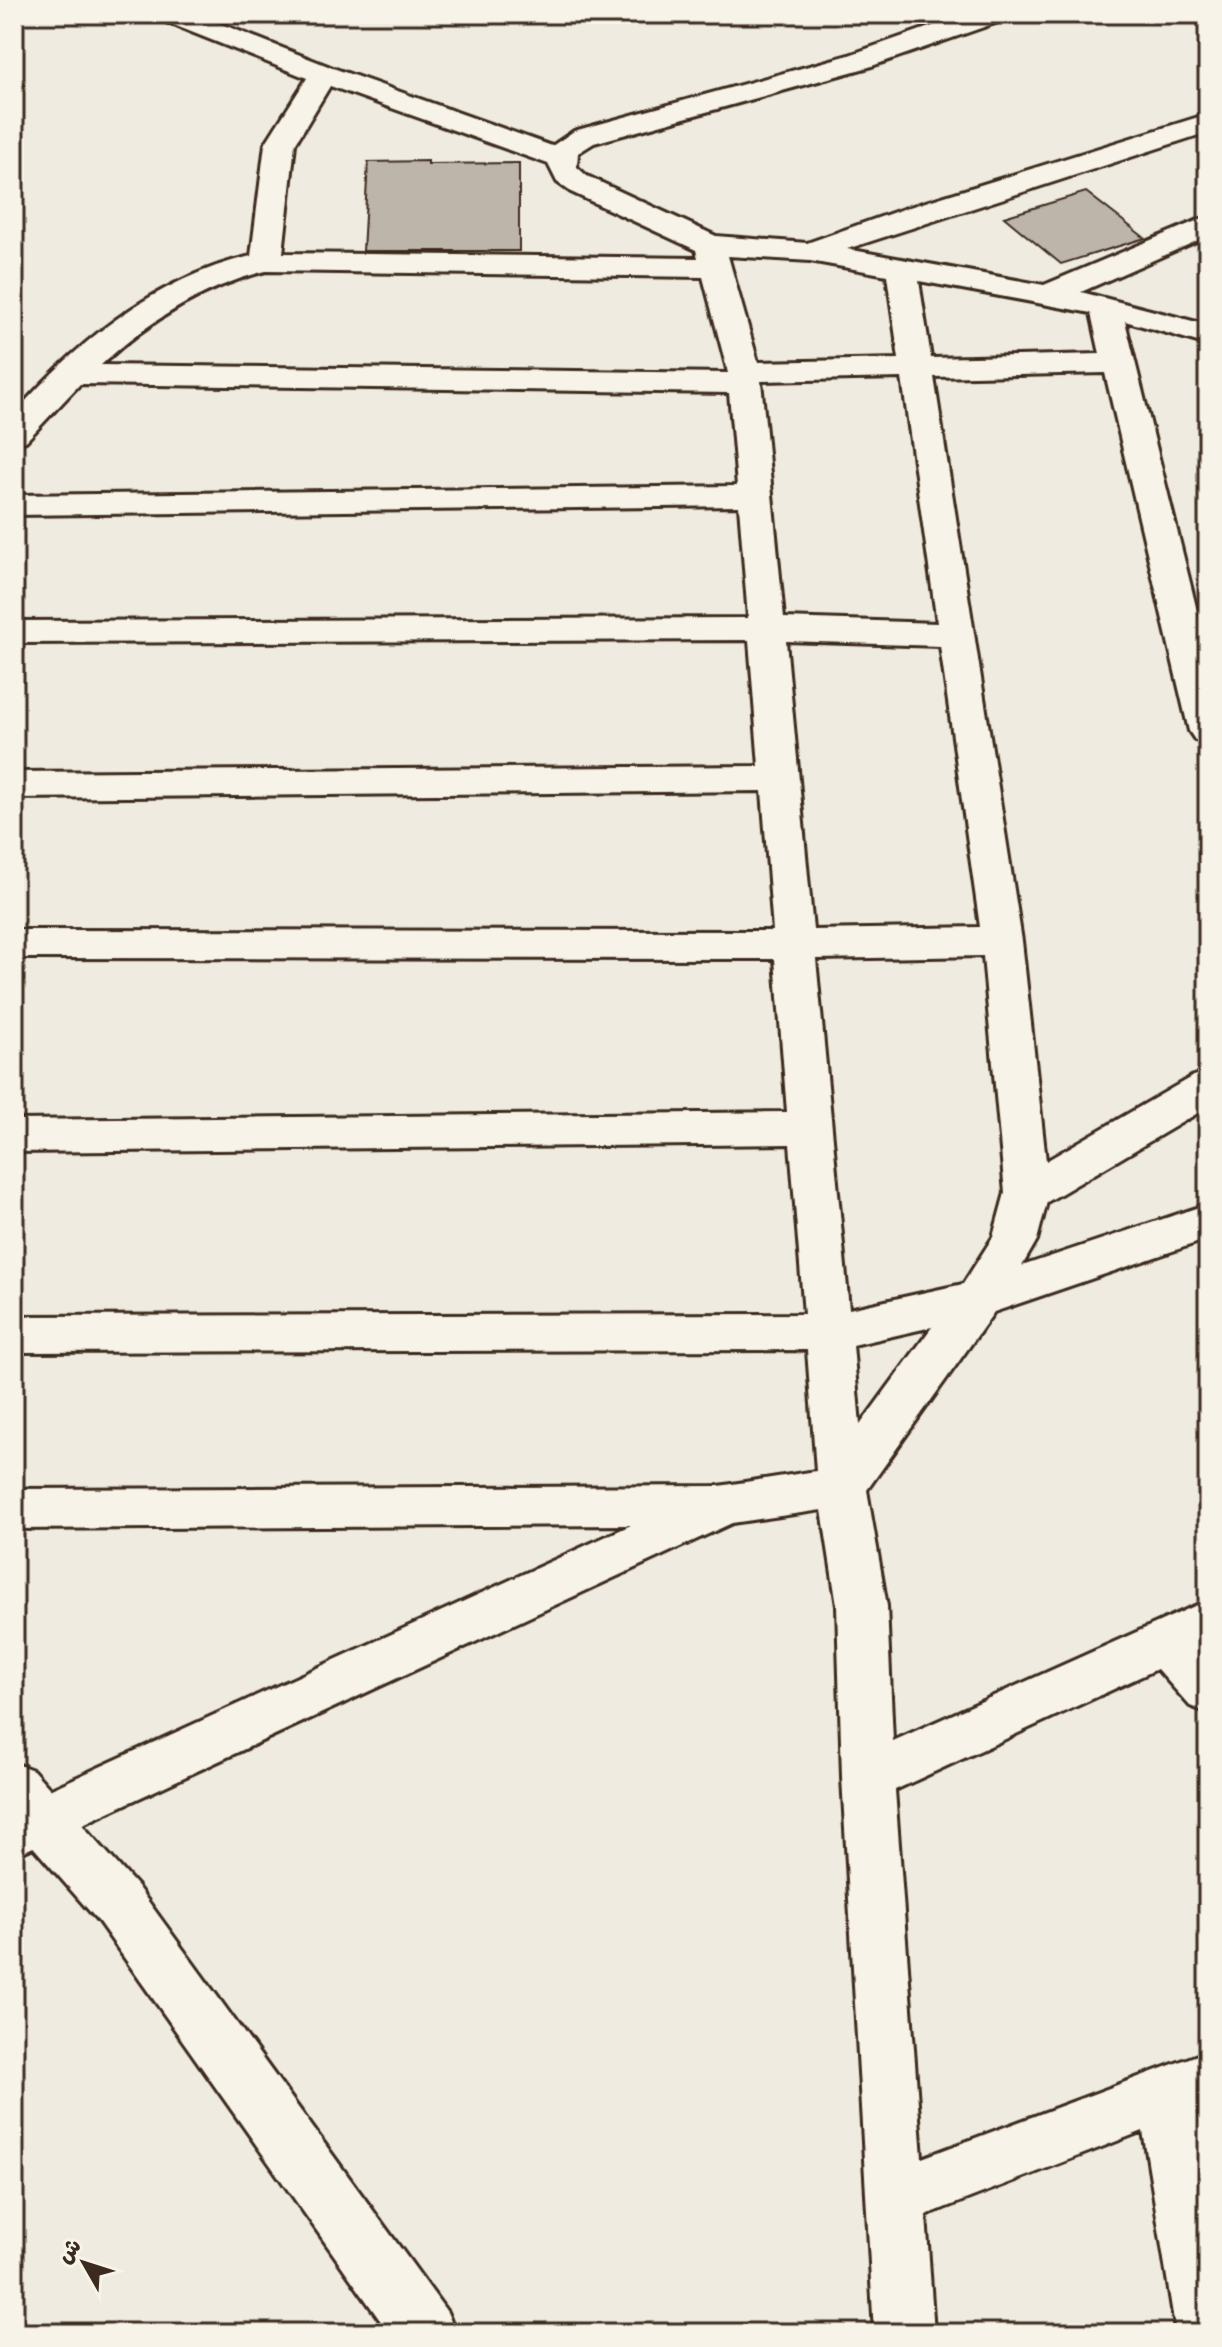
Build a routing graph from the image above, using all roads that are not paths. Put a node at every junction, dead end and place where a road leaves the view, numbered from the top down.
1 (171, 14) edge
2 (994, 14) edge
3 (323, 74) junction
4 (1208, 123) edge
5 (561, 159) junction
6 (1208, 225) edge
7 (810, 252) junction
8 (713, 256) junction
9 (266, 262) junction
10 (902, 269) junction
11 (1047, 295) junction
12 (1105, 306) junction
13 (1208, 335) edge
14 (1119, 363) junction
15 (917, 371) junction
16 (71, 374) junction
17 (744, 378) junction
18 (14, 434) edge
19 (754, 496) junction
20 (14, 505) edge
21 (766, 629) junction
22 (14, 632) edge
23 (955, 635) junction
24 (1208, 731) edge
25 (780, 778) junction
26 (14, 785) edge
27 (1002, 941) junction
28 (14, 944) edge
29 (795, 945) junction
30 (1208, 1087) edge
31 (812, 1128) junction
32 (14, 1136) edge
33 (1027, 1193) junction
34 (1208, 1221) edge
35 (978, 1299) junction
36 (830, 1332) junction
37 (14, 1334) edge
38 (842, 1487) junction
39 (726, 1504) junction
40 (14, 1509) edge
41 (1187, 1633) edge
42 (1208, 1690) edge
43 (868, 1777) junction
44 (24, 1812) edge
45 (1187, 2087) edge
46 (895, 2197) junction
47 (426, 2333) edge
48 (904, 2333) edge
49 (1206, 2333) edge

1 - 3 street
2 - 5 street
3 - 5 street
3 - 9 street
4 - 7 street
5 - 8 street
6 - 11 street
7 - 8 street
7 - 10 street
8 - 9 street
8 - 17 street
9 - 16 street
10 - 11 street
10 - 15 street
11 - 12 street
12 - 13 street
12 - 14 street
14 - 15 street
14 - 24 street
15 - 17 street
15 - 23 street
16 - 17 street
16 - 18 street
17 - 19 street
19 - 20 street
19 - 21 street
21 - 22 street
21 - 23 street
21 - 25 street
23 - 27 street
25 - 26 street
25 - 29 street
27 - 29 street
27 - 33 street
28 - 29 street
29 - 31 street
30 - 33 street
31 - 32 street
31 - 36 street
33 - 35 street
34 - 35 street
35 - 36 street
35 - 38 street
36 - 37 street
36 - 38 street
38 - 39 street
38 - 43 street
39 - 40 street
39 - 44 street
41 - 42 street
41 - 43 street
43 - 46 street
44 - 47 street
45 - 46 street
45 - 49 street
46 - 48 street

